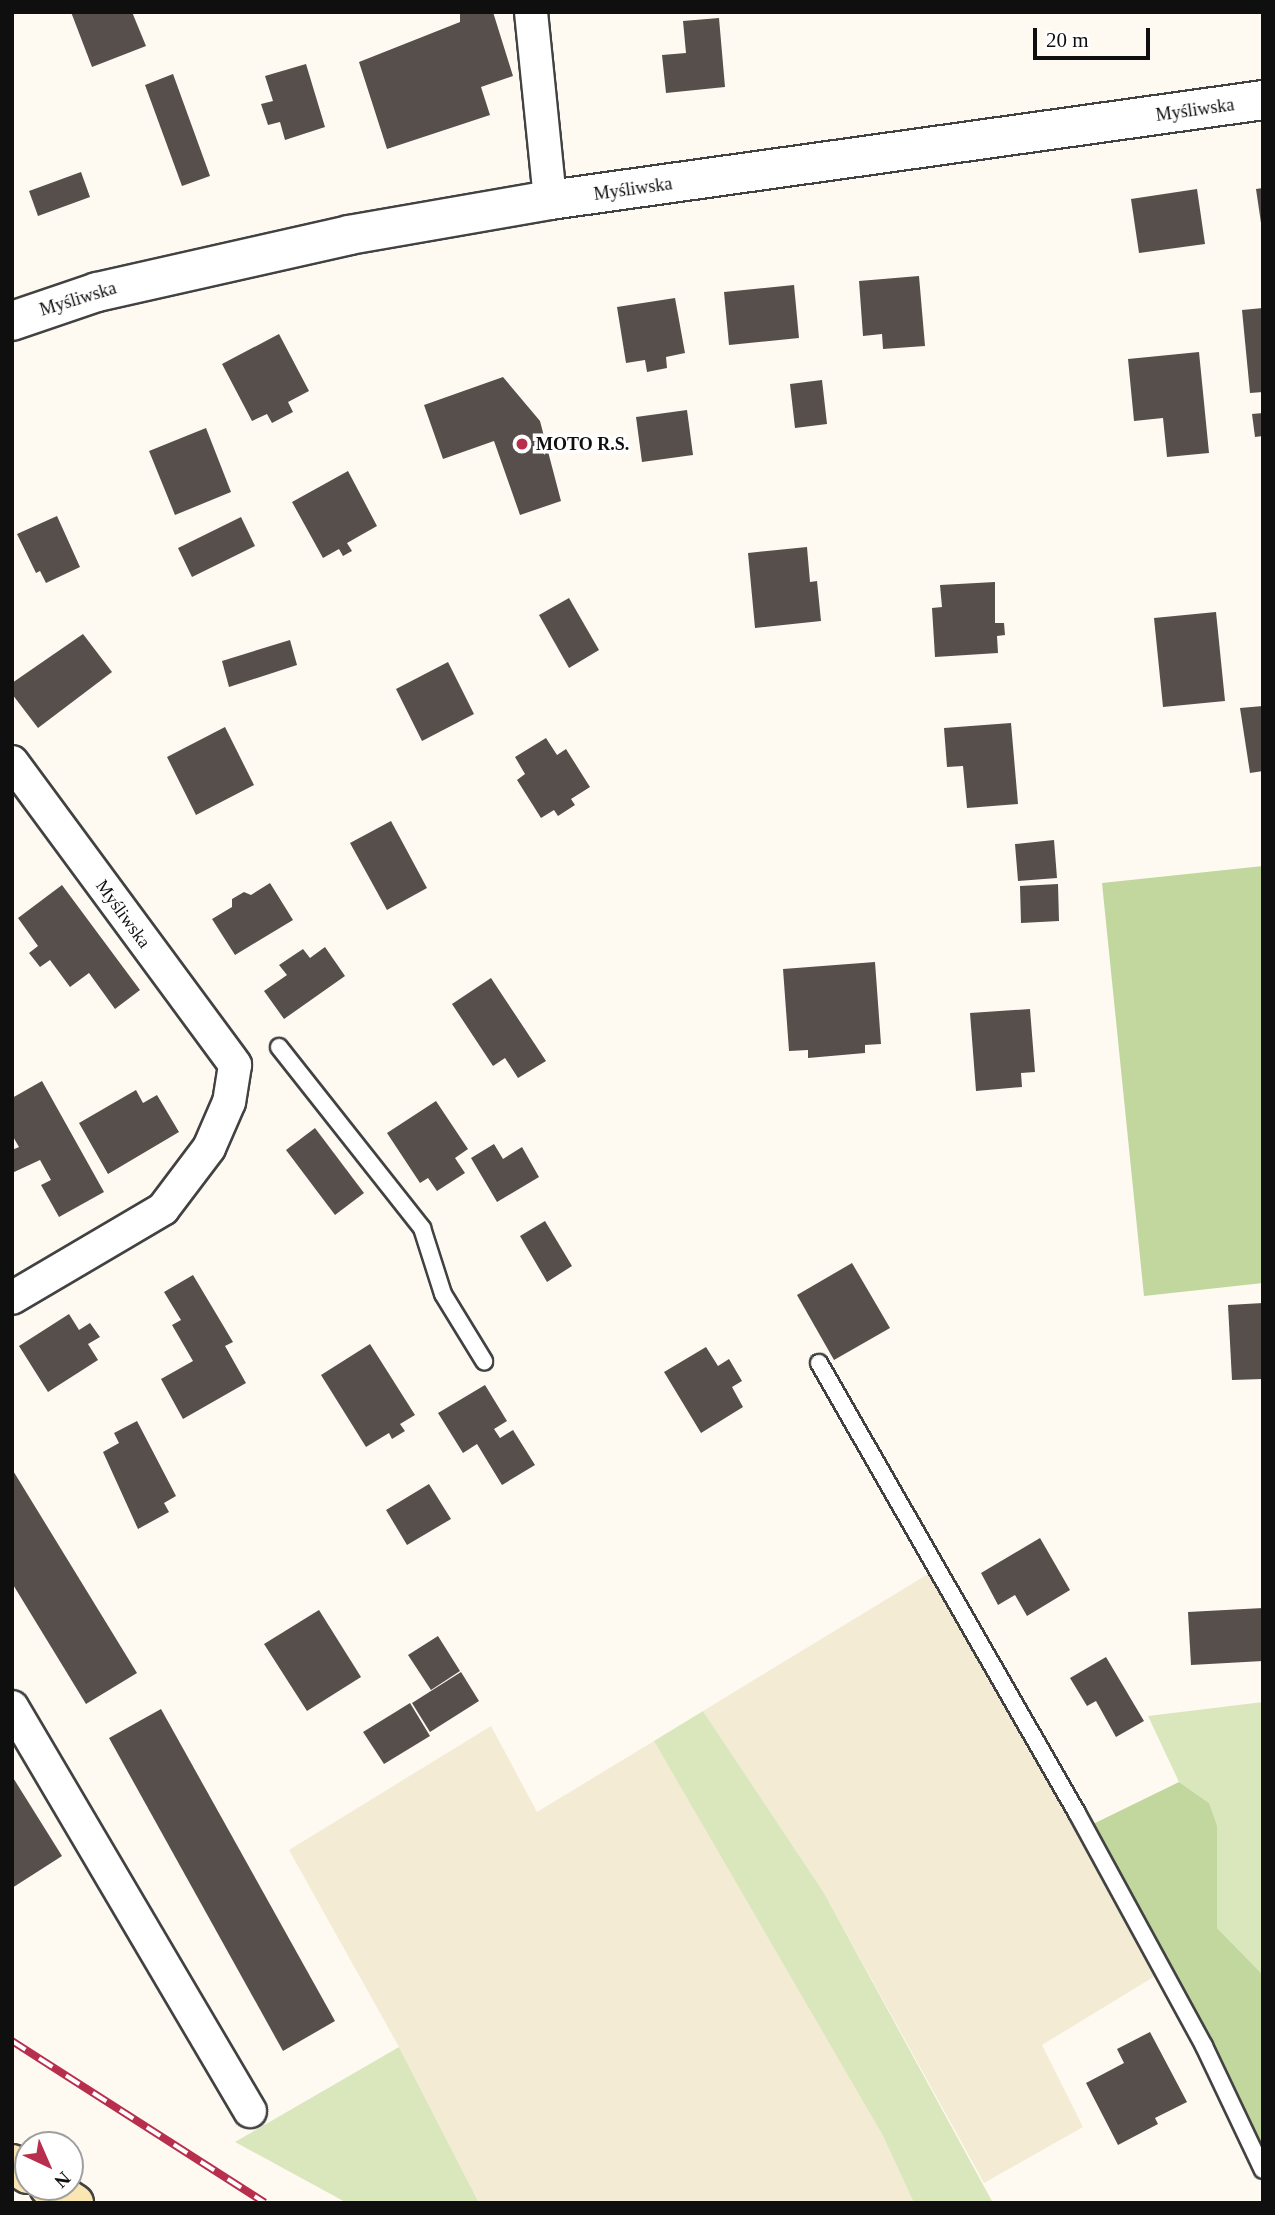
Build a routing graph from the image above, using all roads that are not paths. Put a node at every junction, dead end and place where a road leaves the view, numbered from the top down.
1 (531, 12) edge
2 (1263, 100) edge
3 (550, 201) junction
4 (12, 321) edge
5 (12, 762) edge
6 (279, 1047) dead end
7 (12, 1298) edge
8 (484, 1362) dead end
9 (818, 1363) dead end
10 (12, 1707) edge
11 (250, 2111) dead end
12 (1263, 2169) edge

1 - 3 street
2 - 3 street, Myśliwska
3 - 4 street, Myśliwska
5 - 7 street, Myśliwska
6 - 8 lane
9 - 12 lane
10 - 11 street

